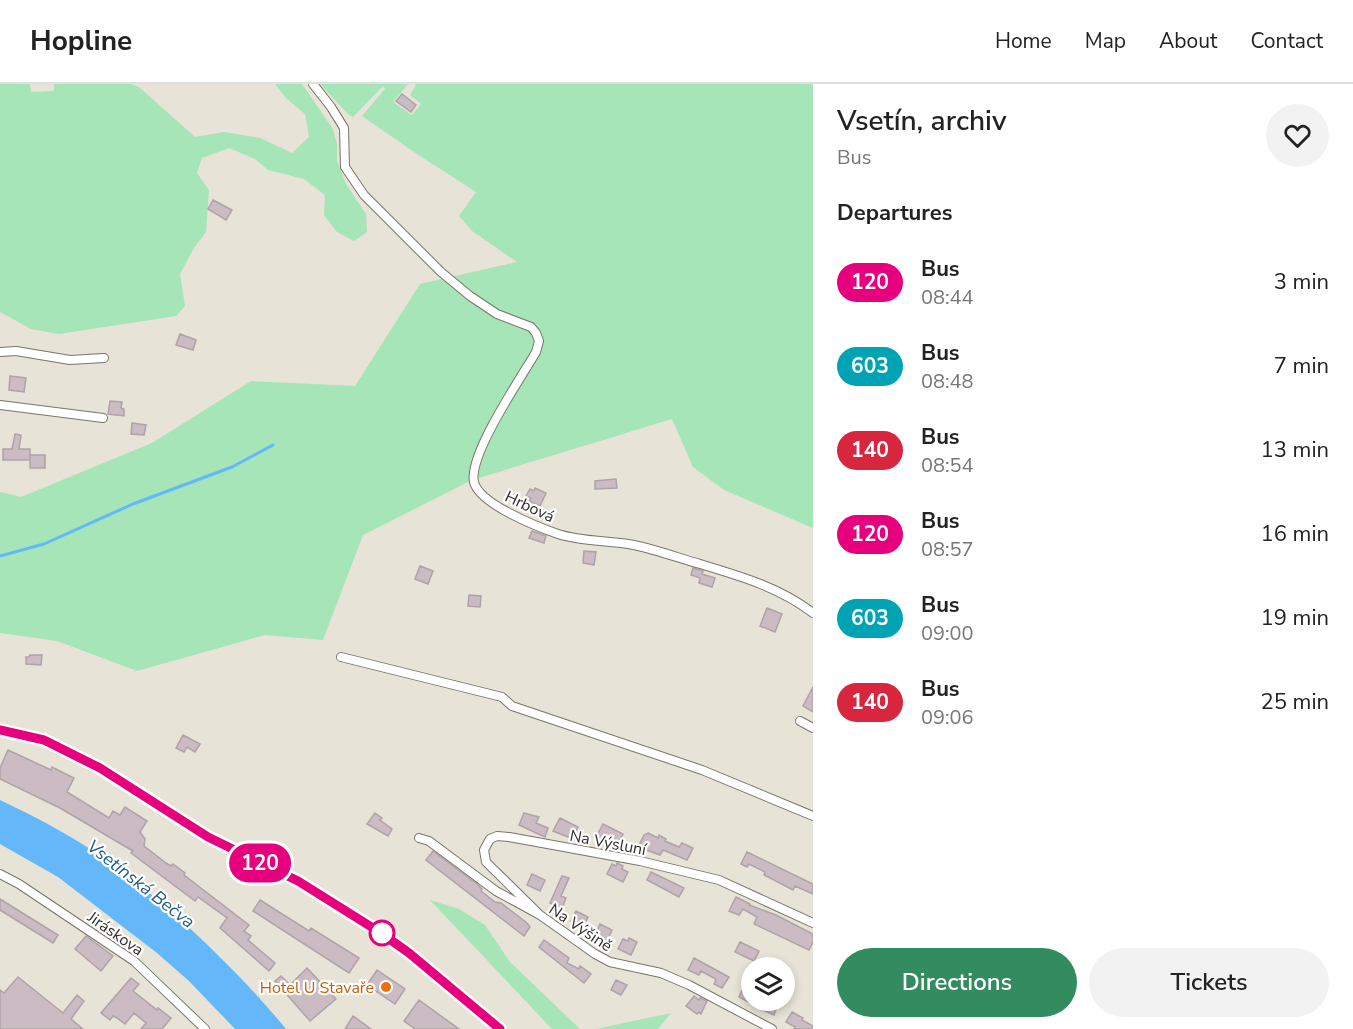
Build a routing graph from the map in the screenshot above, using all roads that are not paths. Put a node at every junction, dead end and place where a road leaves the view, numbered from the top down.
1 (313, 84) edge
2 (0, 352) edge
3 (104, 358) dead end
4 (0, 405) edge
5 (103, 418) dead end
6 (813, 612) edge
7 (341, 657) dead end
8 (800, 721) dead end
9 (813, 728) edge
10 (0, 730) edge
11 (813, 816) edge
12 (419, 838) dead end
13 (0, 874) edge
14 (540, 915) junction
15 (813, 922) edge
16 (205, 1029) edge
17 (500, 1029) edge
18 (772, 1029) edge

1 - 6 street, Hrbová
2 - 3 street
4 - 5 street
7 - 11 street
8 - 9 street
10 - 17 street
12 - 14 street, Na Výšině
13 - 16 street, Jiráskova
14 - 15 street, Na Výsluní
14 - 18 street, Na Výšině

